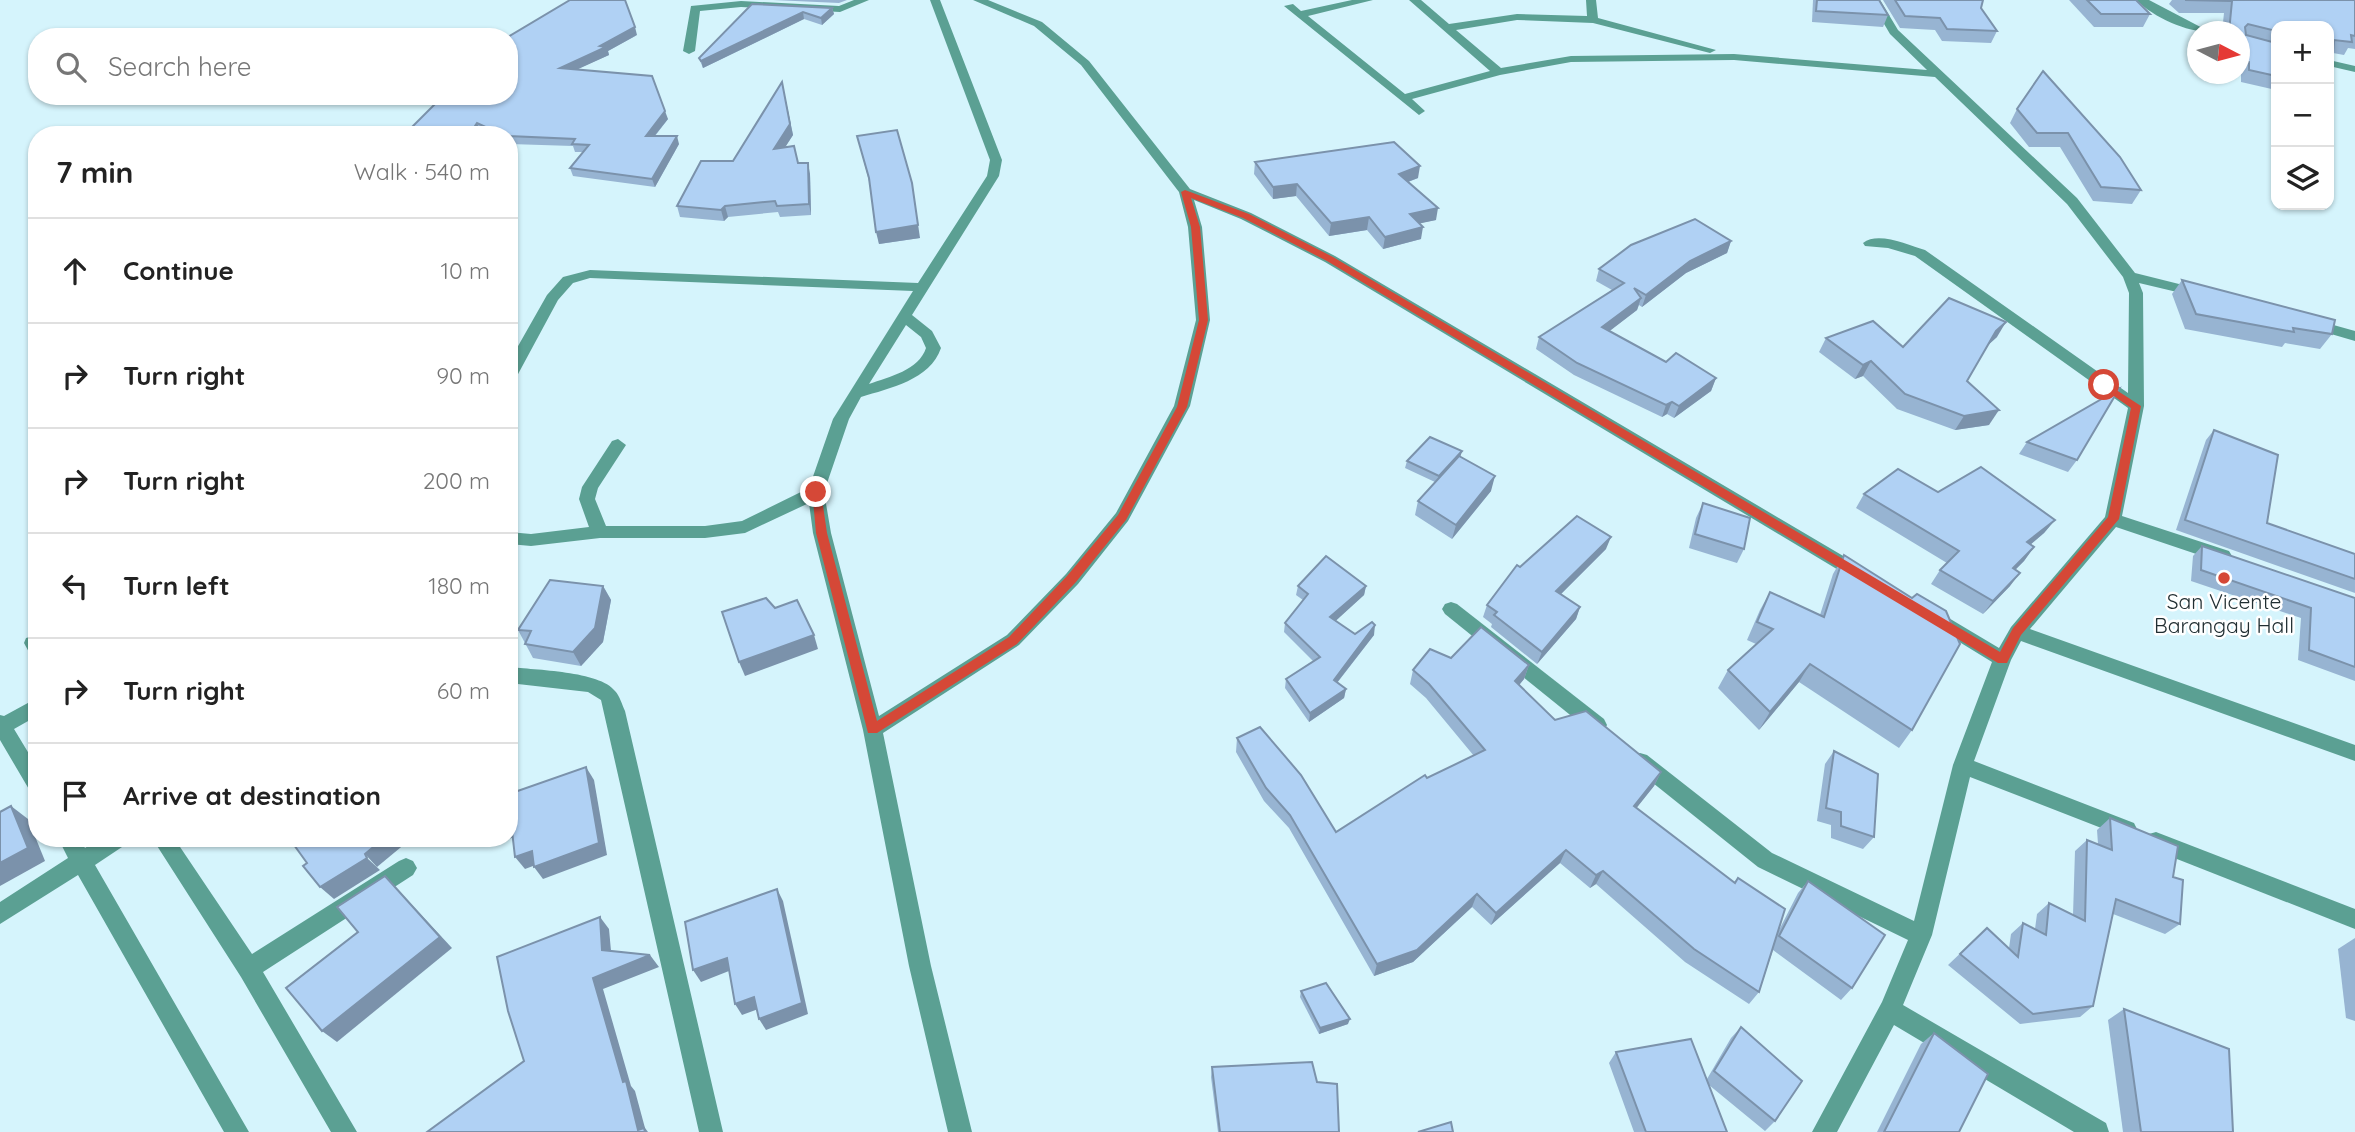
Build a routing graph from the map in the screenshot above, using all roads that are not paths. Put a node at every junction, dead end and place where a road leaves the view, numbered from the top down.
1 (864, 0) edge
2 (935, 0) edge
3 (978, 0) edge
4 (1368, 0) edge
5 (1414, 0) edge
6 (1591, 0) edge
7 (1875, 0) edge
8 (2141, 0) edge
9 (1289, 6) dead end
10 (1301, 14) junction
11 (1593, 20) junction
12 (2187, 25) edge
13 (1447, 27) junction
14 (689, 51) dead end
15 (1734, 57) junction
16 (2334, 64) edge
17 (2355, 69) edge
18 (1499, 72) junction
19 (1936, 74) junction
20 (1403, 98) junction
21 (1419, 111) dead end
22 (1185, 192) junction
23 (1870, 243) dead end
24 (2130, 276) junction
25 (921, 287) junction
26 (2214, 298) edge
27 (903, 316) junction
28 (2291, 318) edge
29 (2355, 336) edge
30 (518, 360) edge
31 (855, 393) junction
32 (2136, 406) junction
33 (618, 445) dead end
34 (816, 492) junction
35 (2113, 519) junction
36 (600, 532) junction
37 (518, 539) edge
38 (2241, 562) edge
39 (1872, 582) edge
40 (1451, 609) dead end
41 (1920, 610) edge
42 (2017, 632) junction
43 (2002, 659) junction
44 (518, 676) edge
45 (28, 711) edge
46 (1, 725) edge
47 (873, 730) junction
48 (2355, 752) edge
49 (1962, 765) junction
50 (28, 770) edge
51 (73, 847) edge
52 (104, 847) edge
53 (168, 847) edge
54 (82, 862) junction
55 (406, 868) dead end
56 (0, 914) edge
57 (2355, 919) edge
58 (1921, 935) junction
59 (249, 969) junction
60 (1890, 1010) junction
61 (237, 1132) edge
62 (345, 1132) edge
63 (711, 1132) edge
64 (960, 1132) edge
65 (1824, 1132) edge
66 (2097, 1132) edge

1 - 14 street
2 - 25 street
3 - 22 street
4 - 10 street
5 - 13 street
6 - 11 street
7 - 19 street
8 - 12 street
9 - 10 street
10 - 20 street
11 - 13 street
11 - 15 street
13 - 18 street
15 - 18 street
15 - 19 street
16 - 17 street
18 - 20 street
19 - 24 street
20 - 21 street
22 - 39 street
22 - 47 street
23 - 32 street
24 - 26 street
24 - 32 street
25 - 27 street
25 - 30 street
27 - 31 street
27 - 31 street
28 - 29 street
31 - 34 street
32 - 35 street
33 - 36 street
34 - 36 street
34 - 47 street
35 - 38 street
35 - 42 street
36 - 37 street
40 - 58 street
41 - 43 street
42 - 43 street
42 - 48 street
43 - 49 street
44 - 63 street
45 - 46 street
46 - 50 street
47 - 64 street
49 - 57 street
49 - 58 street
51 - 54 street
52 - 54 street
53 - 59 street
54 - 56 street
54 - 61 street
55 - 59 street
58 - 60 street
59 - 62 street
60 - 65 street
60 - 66 street

